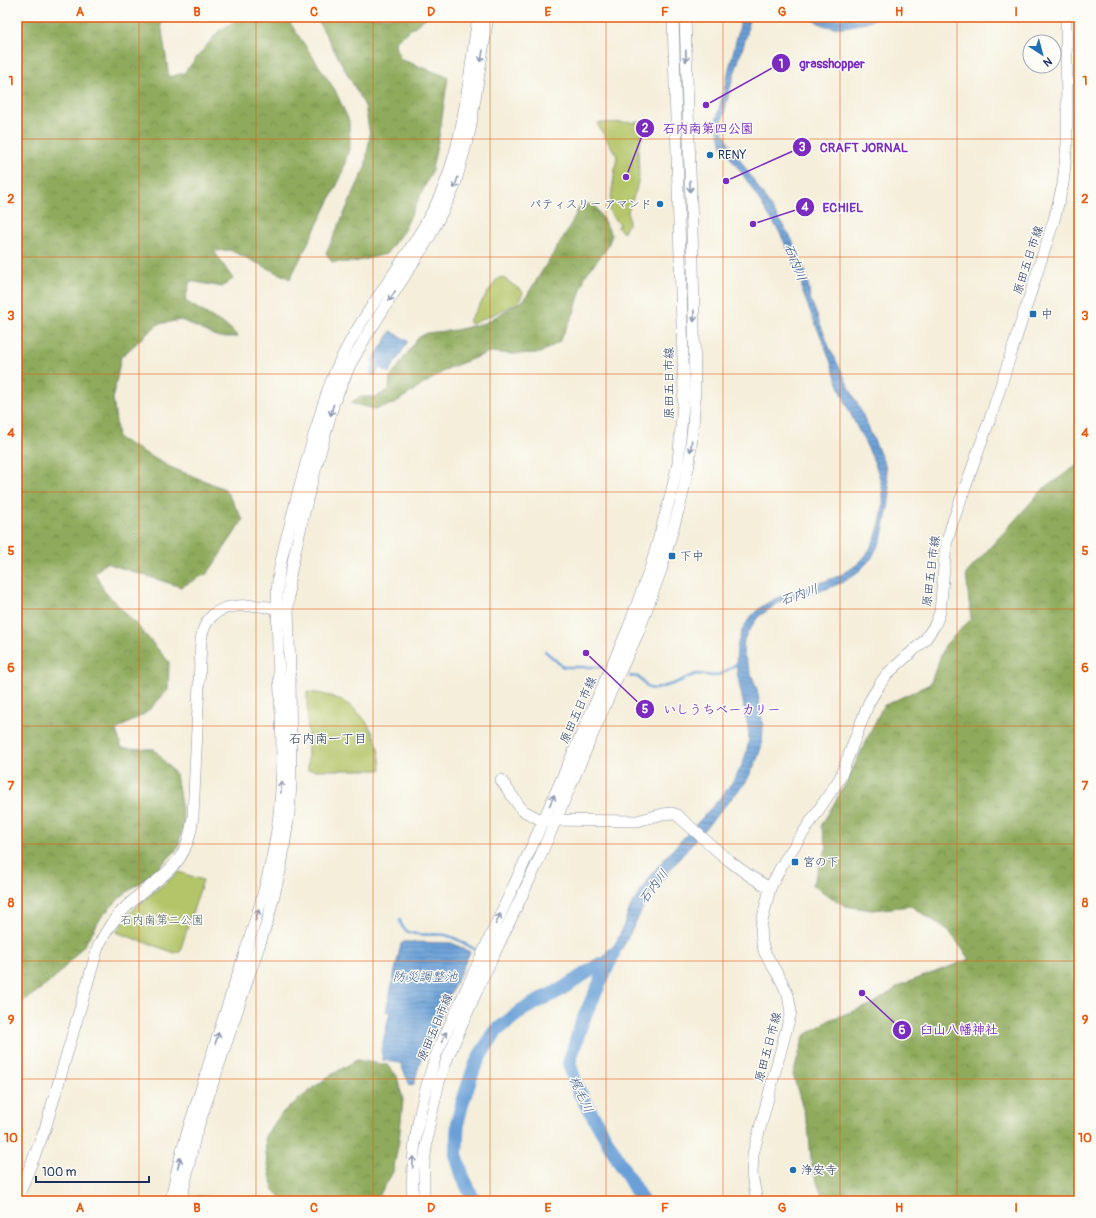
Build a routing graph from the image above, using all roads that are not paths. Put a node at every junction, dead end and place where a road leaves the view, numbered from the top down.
1 (478, 17) edge
2 (488, 17) edge
3 (673, 17) edge
4 (685, 17) edge
5 (1066, 17) edge
6 (282, 609) junction
7 (501, 780) dead end
8 (544, 820) junction
9 (556, 820) junction
10 (770, 888) junction
11 (17, 1200) edge
12 (171, 1201) edge
13 (181, 1201) edge
14 (413, 1201) edge
15 (424, 1201) edge
16 (758, 1201) edge

1 - 6 main road
2 -> 6 main road
8 -> 3 main road, 原田五日市線
4 -> 9 main road, 原田五日市線
5 - 10 main road, 原田五日市線
6 - 11 main road
12 -> 6 main road
6 - 13 main road
7 - 8 main road
8 - 9 main road
14 -> 8 main road, 原田五日市線
9 - 10 main road
9 - 15 main road, 原田五日市線
10 - 16 main road, 原田五日市線

